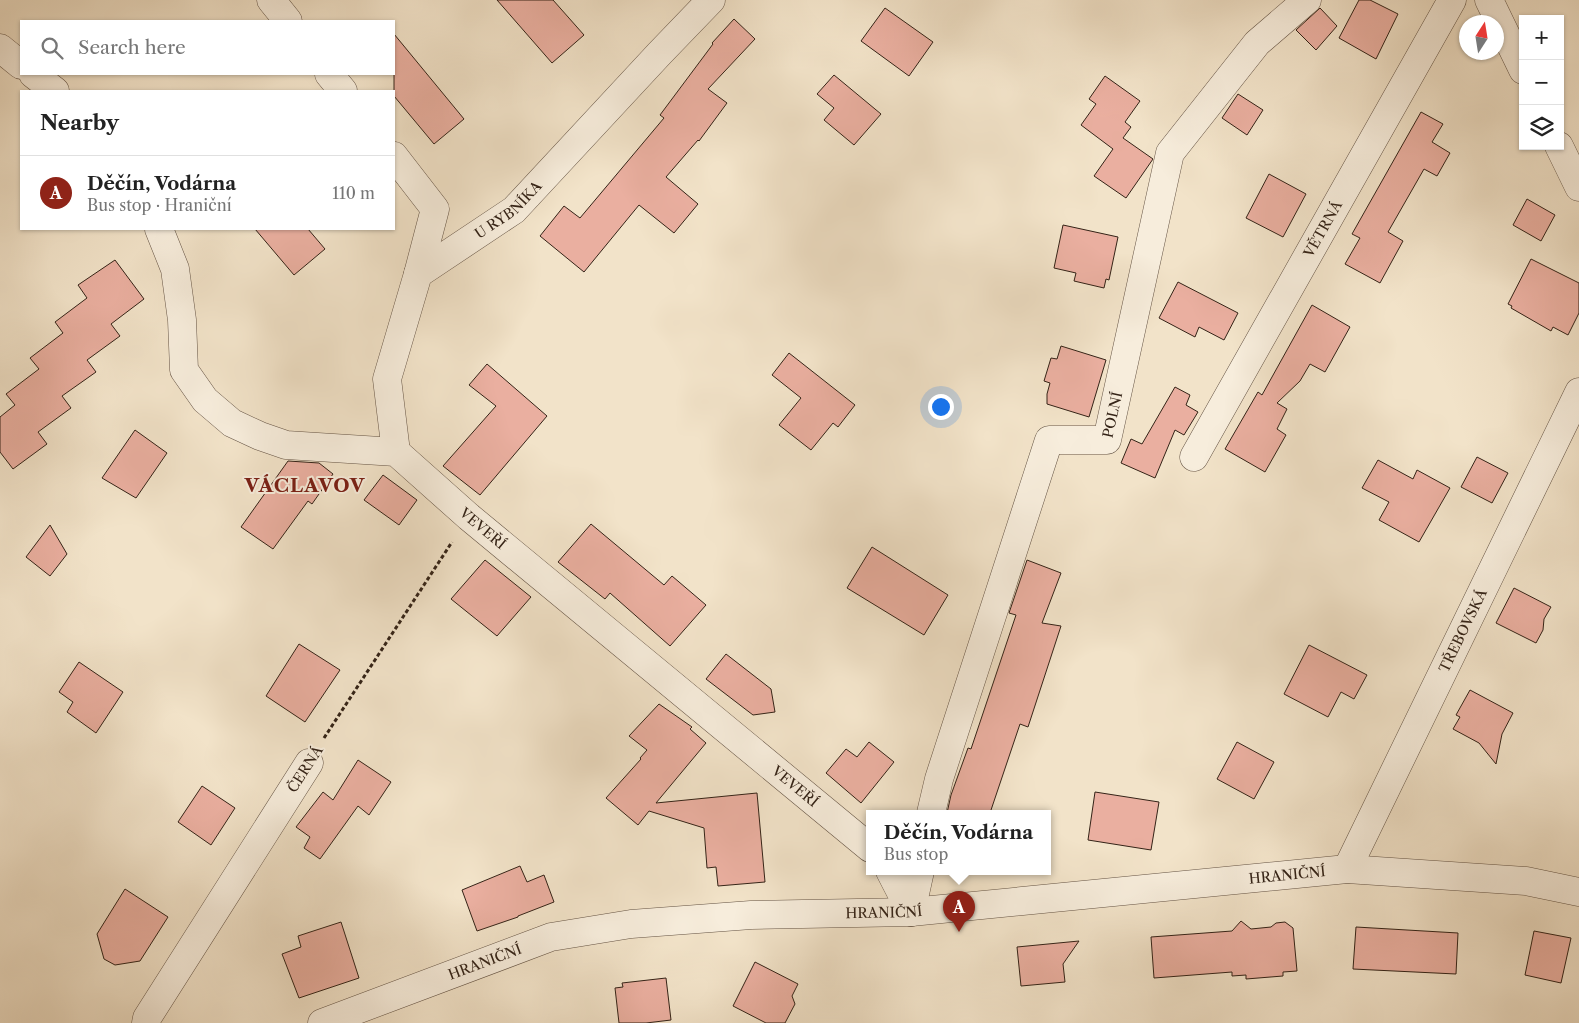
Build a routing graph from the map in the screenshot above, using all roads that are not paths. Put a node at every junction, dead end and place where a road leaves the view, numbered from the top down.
1 (271, 0) edge
2 (711, 0) edge
3 (1307, 0) edge
4 (1452, 0) edge
5 (1489, 0) edge
6 (287, 20) edge
7 (0, 48) edge
8 (1519, 62) edge
9 (20, 64) edge
10 (33, 75) edge
11 (330, 75) edge
12 (54, 90) edge
13 (342, 90) edge
14 (1562, 150) edge
15 (395, 157) edge
16 (1579, 187) edge
17 (159, 230) edge
18 (418, 274) junction
19 (1579, 392) edge
20 (396, 452) junction
21 (1194, 457) dead end
22 (309, 763) road end
23 (933, 810) edge
24 (866, 845) edge
25 (1347, 869) junction
26 (892, 875) edge
27 (919, 875) edge
28 (1579, 892) edge
29 (911, 912) junction
30 (146, 1023) edge
31 (322, 1023) edge

1 - 6 street
2 - 18 street, U RYBNÍKA
3 - 23 street, POLNÍ
4 - 21 street, VĚTRNÁ
5 - 8 street
7 - 9 street
10 - 12 street
11 - 13 street
14 - 16 street
15 - 18 street
17 - 20 street
18 - 20 street
19 - 25 street, TŘEBOVSKÁ
20 - 24 street, VEVEŘÍ
22 - 30 street, ČERNÁ
25 - 28 street, HRANIČNÍ
25 - 29 street, HRANIČNÍ
26 - 29 street
27 - 29 street
29 - 31 street, HRANIČNÍ

